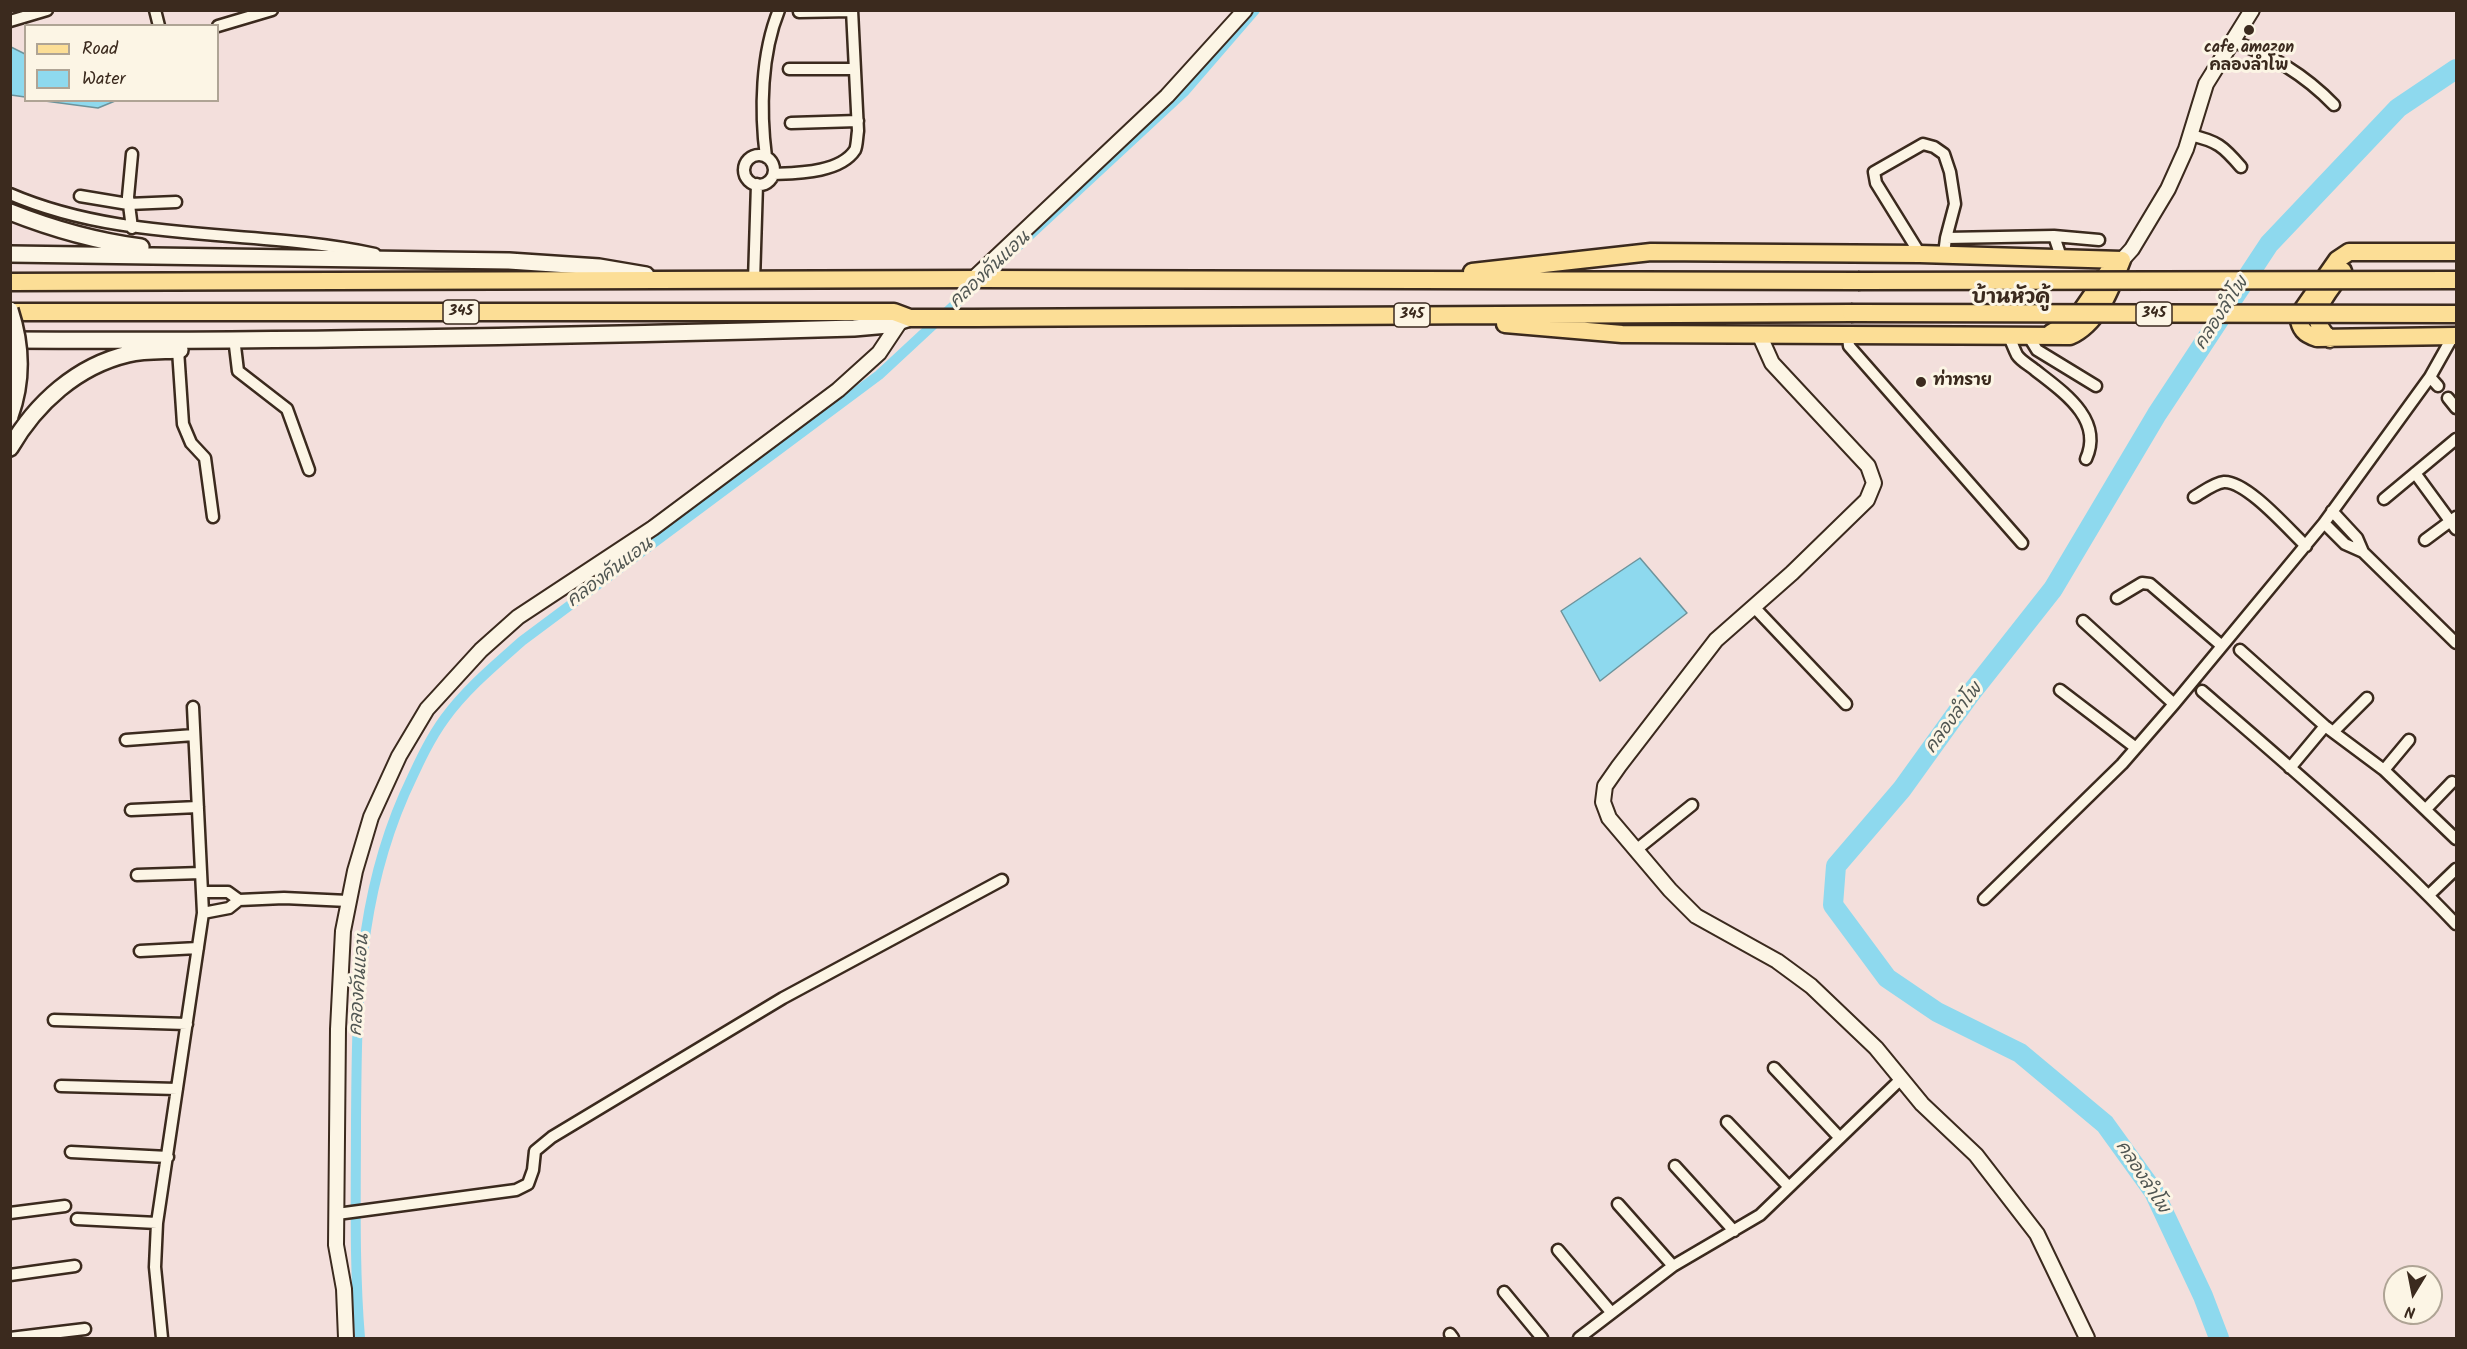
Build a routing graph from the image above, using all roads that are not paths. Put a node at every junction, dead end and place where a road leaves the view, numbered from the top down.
1 (46, 10) edge
2 (272, 10) edge
3 (779, 10) edge
4 (1245, 10) edge
5 (2252, 10) edge
6 (852, 11) edge
7 (799, 12) dead end
8 (10, 21) edge
9 (219, 26) edge
10 (2231, 41) junction
11 (789, 69) dead end
12 (854, 69) junction
13 (2334, 105) dead end
14 (858, 121) junction
15 (791, 123) dead end
16 (2190, 135) junction
17 (132, 154) dead end
18 (766, 157) junction
19 (2241, 167) dead end
20 (774, 174) junction
21 (757, 184) junction
22 (10, 194) edge
23 (81, 196) dead end
24 (176, 202) dead end
25 (128, 204) junction
26 (10, 212) edge
27 (132, 228) junction
28 (2054, 236) junction
29 (2099, 240) dead end
30 (1945, 246) junction
31 (1674, 252) junction
32 (2457, 252) edge
33 (10, 254) edge
34 (1920, 254) junction
35 (224, 256) junction
36 (2061, 257) junction
37 (391, 258) junction
38 (2122, 260) junction
39 (976, 279) junction
40 (1679, 280) junction
41 (2457, 280) edge
42 (680, 281) junction
43 (754, 281) junction
44 (10, 282) edge
45 (1436, 282) junction
46 (10, 311) edge
47 (1651, 314) junction
48 (2457, 314) edge
49 (1397, 315) junction
50 (908, 318) junction
51 (1653, 334) junction
52 (1759, 334) junction
53 (1848, 336) junction
54 (2455, 336) edge
55 (2009, 337) junction
56 (2036, 337) junction
57 (419, 338) junction
58 (10, 340) edge
59 (136, 341) junction
60 (234, 346) junction
61 (10, 349) edge
62 (178, 350) junction
63 (2430, 376) junction
64 (2096, 386) dead end
65 (2438, 386) dead end
66 (2448, 398) dead end
67 (2457, 408) edge
68 (10, 416) edge
69 (2457, 439) edge
70 (10, 448) edge
71 (2086, 459) dead end
72 (309, 470) dead end
73 (2415, 473) junction
74 (2194, 497) dead end
75 (2384, 499) dead end
76 (2332, 511) junction
77 (213, 517) dead end
78 (2324, 522) junction
79 (2455, 522) edge
80 (2424, 540) dead end
81 (2022, 543) dead end
82 (2306, 546) junction
83 (2363, 552) junction
84 (2116, 598) dead end
85 (1754, 607) junction
86 (2083, 621) dead end
87 (2457, 644) edge
88 (2222, 646) junction
89 (2240, 650) dead end
90 (2060, 690) dead end
91 (2202, 692) dead end
92 (2367, 698) dead end
93 (1846, 704) dead end
94 (2174, 704) junction
95 (193, 707) dead end
96 (2329, 729) junction
97 (194, 735) junction
98 (2409, 740) dead end
99 (126, 741) dead end
100 (2136, 748) junction
101 (2290, 768) junction
102 (2384, 770) junction
103 (2452, 782) dead end
104 (1692, 805) dead end
105 (198, 807) junction
106 (2427, 808) junction
107 (131, 810) dead end
108 (2457, 838) edge
109 (1636, 850) junction
110 (2457, 869) edge
111 (201, 873) junction
112 (137, 875) dead end
113 (1002, 880) dead end
114 (202, 892) junction
115 (2429, 895) junction
116 (1984, 898) dead end
117 (239, 900) junction
118 (348, 901) junction
119 (203, 913) junction
120 (2457, 924) edge
121 (198, 948) junction
122 (140, 951) dead end
123 (54, 1020) dead end
124 (187, 1024) junction
125 (1774, 1068) dead end
126 (1901, 1079) junction
127 (61, 1086) dead end
128 (177, 1089) junction
129 (1726, 1122) dead end
130 (1839, 1137) junction
131 (71, 1152) dead end
132 (168, 1157) junction
133 (1675, 1166) dead end
134 (1789, 1187) junction
135 (1618, 1204) dead end
136 (65, 1206) dead end
137 (10, 1213) edge
138 (337, 1214) junction
139 (77, 1219) dead end
140 (157, 1223) junction
141 (1734, 1231) junction
142 (1558, 1250) dead end
143 (75, 1266) dead end
144 (1673, 1266) junction
145 (10, 1275) edge
146 (1504, 1292) dead end
147 (1611, 1312) junction
148 (85, 1329) dead end
149 (10, 1338) edge
150 (162, 1338) edge
151 (346, 1338) edge
152 (1542, 1338) edge
153 (1579, 1338) edge
154 (2087, 1338) edge

1 - 8 street
2 - 9 street
3 - 18 street
4 - 39 street
5 - 10 street
6 - 7 street
6 - 12 street
10 - 13 street
10 - 16 street
11 - 12 street
12 - 14 street
14 - 15 street
14 - 20 street
16 - 19 street
16 - 38 street
17 - 25 street
18 - 20 street
18 - 21 street
20 - 21 street
21 - 43 street
22 - 27 street
23 - 25 street
24 - 25 street
25 - 27 street
26 - 35 main road
27 - 37 street
28 - 29 street
28 - 30 street
28 - 36 street
30 - 34 main road
30 - 34 street
30 - 36 main road
31 - 34 main road
31 - 40 main road
31 - 45 main road
32 - 54 main road
33 - 35 main road, 345
35 - 37 main road, 345
36 - 38 main road
37 - 42 main road, 345
38 - 56 main road
39 - 43 main road, 345
39 - 45 main road, 345
40 - 41 main road, 345, bridge
40 - 45 main road, 345
42 - 43 main road, 345
42 - 44 main road, 345
46 - 50 main road, 345
46 - 68 main road, bridge
47 - 48 main road, 345, bridge
47 - 49 main road, 345
47 - 51 main road
49 - 50 main road, 345
49 - 51 main road
50 - 57 main road, 345
50 - 118 street
51 - 52 main road
52 - 53 main road
52 - 85 street
53 - 55 main road
53 - 81 street
54 - 63 street
55 - 56 main road
55 - 71 street
56 - 64 street
57 - 59 main road, 345
57 - 60 main road
58 - 59 main road, 345
59 - 61 main road
60 - 62 main road
60 - 72 street
62 - 70 main road
62 - 77 street
63 - 65 street
63 - 76 street
66 - 67 street
69 - 73 street
73 - 75 street
73 - 79 street
74 - 82 street
76 - 78 street
76 - 83 street
78 - 82 street
78 - 83 street
79 - 80 street
82 - 88 street
83 - 87 street
84 - 88 street
85 - 93 street
85 - 109 street
86 - 94 street
88 - 94 street
89 - 96 street
90 - 100 street
91 - 101 street
92 - 96 street
94 - 100 street
95 - 97 street
96 - 101 street
96 - 102 street
97 - 99 street
97 - 105 street
98 - 102 street
100 - 116 street
101 - 115 street
102 - 106 street
103 - 106 street
104 - 109 street
105 - 107 street
105 - 111 street
106 - 108 street
109 - 126 street
110 - 115 street
111 - 112 street
111 - 114 street
113 - 138 street
114 - 117 street
114 - 119 street
115 - 120 street
117 - 118 street
117 - 119 street
118 - 138 street
119 - 121 street
121 - 122 street
121 - 124 street
123 - 124 street
124 - 128 street
125 - 130 street
126 - 130 street
126 - 154 street
127 - 128 street
128 - 132 street
129 - 134 street
130 - 134 street
131 - 132 street
132 - 140 street
133 - 141 street
134 - 141 street
135 - 144 street
136 - 137 street
138 - 151 street
139 - 140 street
140 - 150 street
141 - 144 street
142 - 147 street
143 - 145 street
144 - 147 street
146 - 152 street
147 - 153 street
148 - 149 street

